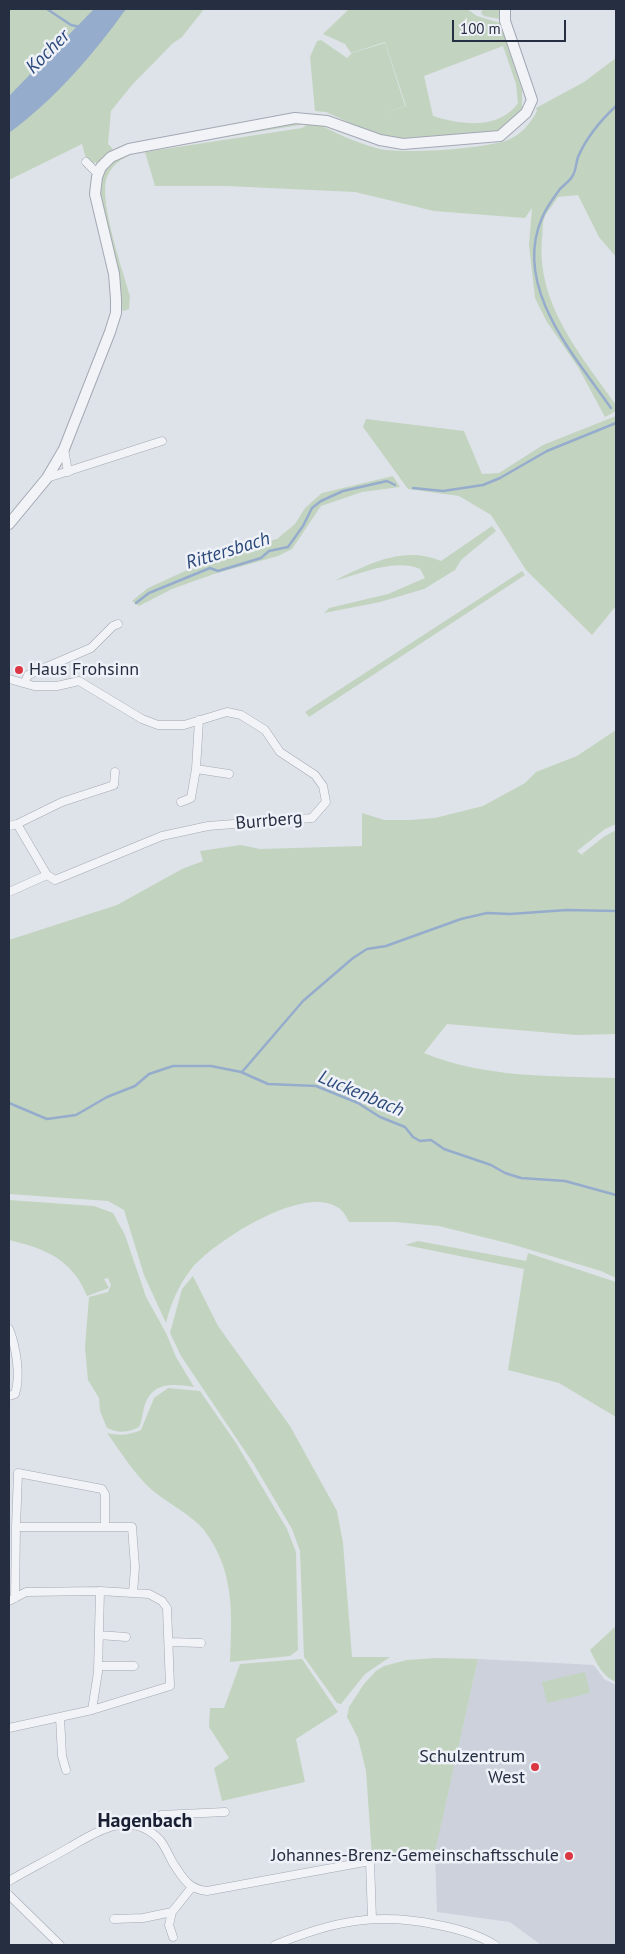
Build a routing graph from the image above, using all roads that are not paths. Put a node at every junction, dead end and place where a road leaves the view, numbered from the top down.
1 (505, 9) edge
2 (86, 162) dead end
3 (98, 174) junction
4 (162, 441) dead end
5 (64, 449) junction
6 (68, 472) junction
7 (47, 478) junction
8 (9, 524) edge
9 (118, 624) dead end
10 (9, 679) edge
11 (25, 682) junction
12 (200, 720) junction
13 (196, 769) junction
14 (115, 772) dead end
15 (229, 774) dead end
16 (181, 802) dead end
17 (17, 824) junction
18 (9, 826) edge
19 (47, 875) junction
20 (9, 892) edge
21 (9, 1329) edge
22 (9, 1396) edge
23 (105, 1525) junction
24 (16, 1527) junction
25 (100, 1591) junction
26 (133, 1593) junction
27 (12, 1599) edge
28 (99, 1635) junction
29 (126, 1637) dead end
30 (170, 1642) junction
31 (200, 1643) dead end
32 (98, 1666) junction
33 (134, 1666) dead end
34 (92, 1710) junction
35 (60, 1717) junction
36 (9, 1728) edge
37 (66, 1770) dead end
38 (225, 1812) dead end
39 (145, 1828) junction
40 (9, 1881) edge
41 (194, 1888) junction
42 (9, 1895) edge
43 (172, 1912) junction
44 (372, 1919) junction
45 (114, 1920) dead end
46 (173, 1937) dead end
47 (60, 1945) edge
48 (275, 1945) edge
49 (495, 1945) edge

1 - 3 street
2 - 3 street
3 - 5 street
4 - 6 street
5 - 6 street
5 - 7 street
6 - 7 street
7 - 8 street
9 - 11 street
10 - 11 street
11 - 12 street, Burrberg
12 - 13 street
12 - 19 street, Burrberg
13 - 15 street
13 - 16 street
14 - 17 street
17 - 18 street
17 - 19 street
19 - 20 street, Burrberg
21 - 22 street
23 - 24 street
23 - 24 street
23 - 26 street
24 - 27 street
25 - 26 street
25 - 27 street
25 - 28 street
26 - 30 street
28 - 29 street
28 - 32 street
30 - 31 street
30 - 34 street
32 - 33 street
32 - 34 street
34 - 35 street
35 - 36 street
35 - 37 street
38 - 39 street
39 - 40 street
39 - 41 street
41 - 43 street
41 - 44 street
42 - 47 street
43 - 45 street
43 - 46 street
44 - 48 street
44 - 49 street

